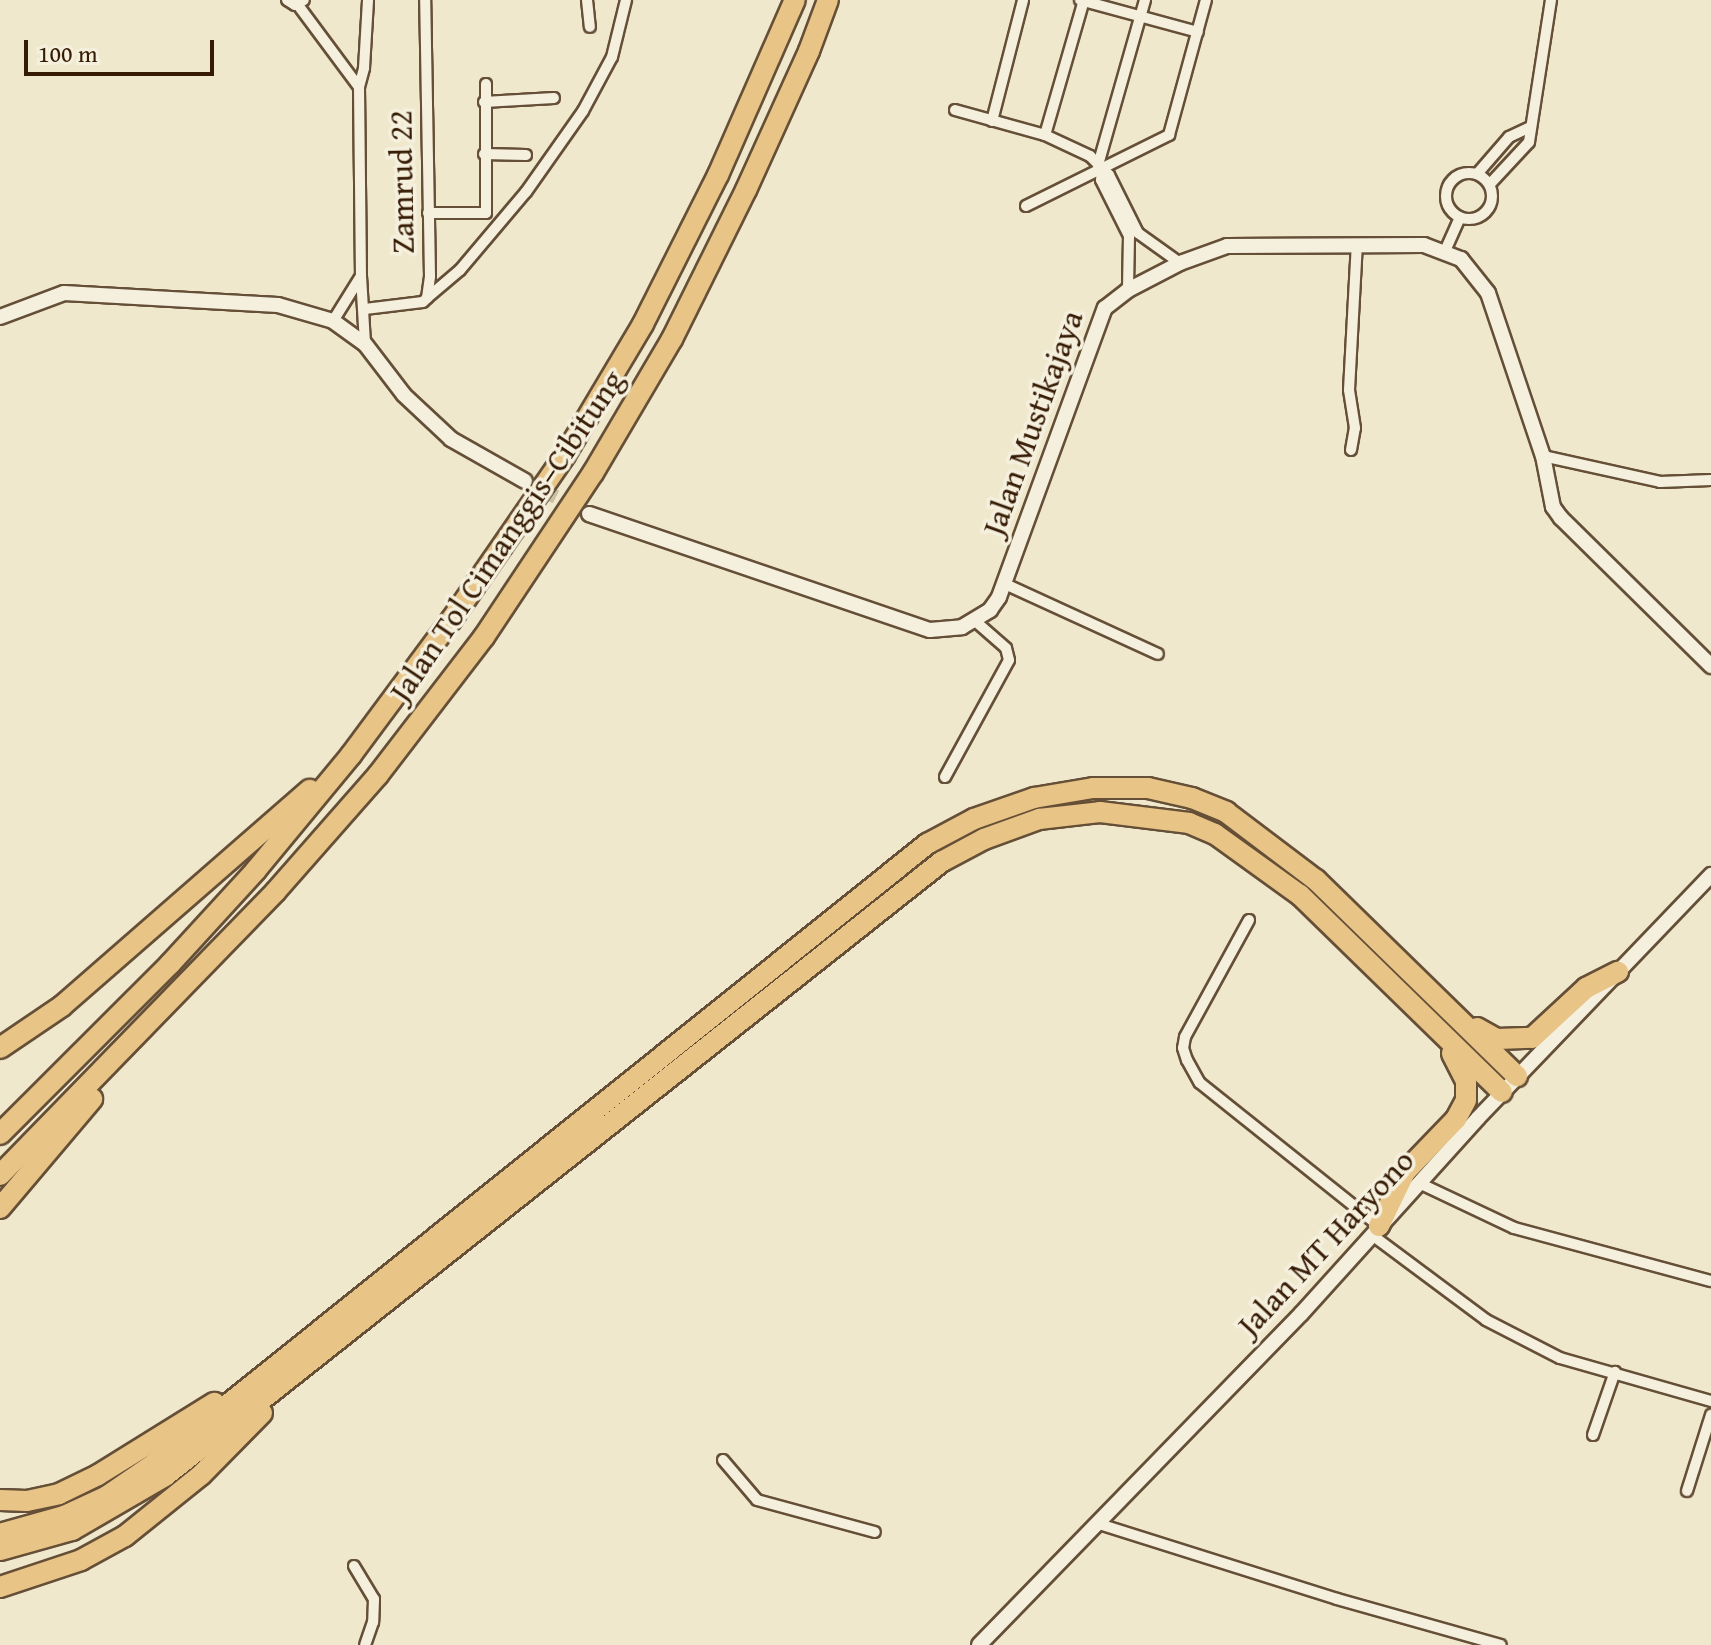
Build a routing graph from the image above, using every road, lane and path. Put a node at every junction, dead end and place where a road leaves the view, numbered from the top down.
1 (287, 0) edge
2 (368, 0) edge
3 (425, 0) edge
4 (587, 0) edge
5 (626, 0) edge
6 (795, 0) edge
7 (828, 0) edge
8 (1023, 0) edge
9 (1083, 0) edge
10 (1145, 0) edge
11 (1206, 0) edge
12 (1551, 0) edge
13 (301, 2) edge
14 (1140, 17) junction
15 (590, 27) dead end
16 (1198, 32) junction
17 (486, 84) dead end
18 (359, 87) junction
19 (554, 98) dead end
20 (484, 102) junction
21 (955, 110) dead end
22 (992, 121) junction
23 (1530, 127) junction
24 (1045, 135) junction
25 (484, 154) junction
26 (526, 155) dead end
27 (1100, 169) junction
28 (1477, 174) junction
29 (1490, 184) junction
30 (1026, 206) dead end
31 (428, 213) junction
32 (1460, 217) junction
33 (1357, 244) junction
34 (1445, 251) junction
35 (1180, 263) junction
36 (361, 276) junction
37 (1128, 290) junction
38 (427, 298) junction
39 (365, 309) junction
40 (0, 317) edge
41 (333, 321) junction
42 (365, 344) junction
43 (1351, 450) dead end
44 (1543, 456) junction
45 (1711, 480) edge
46 (525, 481) tunnel mouth
47 (589, 514) tunnel mouth
48 (1005, 584) junction
49 (975, 621) junction
50 (1158, 654) dead end
51 (1711, 666) edge
52 (351, 755) junction
53 (945, 777) dead end
54 (1710, 877) edge
55 (1249, 920) dead end
56 (1618, 972) junction
57 (193, 979) junction
58 (1452, 1015) junction
59 (1439, 1033) junction
60 (0, 1048) edge
61 (1517, 1076) junction
62 (1502, 1092) junction
63 (0, 1134) edge
64 (0, 1175) edge
65 (1419, 1183) junction
66 (0, 1208) edge
67 (1375, 1231) junction
68 (1711, 1281) edge
69 (336, 1340) junction
70 (271, 1370) junction
71 (1615, 1372) junction
72 (1711, 1401) edge
73 (1711, 1415) edge
74 (1593, 1435) dead end
75 (723, 1460) dead end
76 (1687, 1491) dead end
77 (0, 1500) edge
78 (1096, 1523) junction
79 (875, 1532) dead end
80 (0, 1534) edge
81 (0, 1550) edge
82 (354, 1566) dead end
83 (0, 1587) edge
84 (365, 1645) edge
85 (979, 1645) edge
86 (1501, 1645) edge

1 - 13 street
2 - 18 street
3 - 31 street, Zamrud 22
4 - 15 street
5 - 38 street
6 - 52 highway, Jalan Tol Cimanggis–Cibitung
7 - 57 highway, Jalan Tol Cimanggis–Cibitung
8 - 22 street
9 - 14 street
9 - 24 street
10 - 14 street
11 - 16 street
12 - 23 street
13 - 18 street
14 - 16 street
14 - 27 street
16 - 27 street
17 - 20 street
18 - 36 street
19 - 20 street
20 - 25 street
21 - 22 street
22 - 24 street
23 - 28 street
23 - 29 street
24 - 27 street
25 - 26 street
25 - 31 street
27 - 30 street
27 - 35 street
27 - 37 street
28 - 29 street
28 - 32 street
29 - 32 street
31 - 38 street, Zamrud 22
32 - 34 street
33 - 34 street, Jalan Mustikajaya
33 - 35 street, Jalan Mustikajaya
33 - 43 street
34 - 44 street
35 - 37 street, Jalan Mustikajaya
36 - 39 street
36 - 41 street
37 - 48 street, Jalan Mustikajaya
38 - 39 street, Zamrud 22
39 - 42 street
40 - 41 street
41 - 42 street
42 - 46 street
44 - 45 street
44 - 51 street
47 - 49 street
48 - 49 street, Jalan Mustikajaya
48 - 50 street
49 - 53 street
52 - 60 highway
52 - 63 highway, Jalan Tol Cimanggis–Cibitung
54 - 56 street, Jalan MT Haryono
55 - 67 street
56 - 58 highway
56 - 61 street, Jalan MT Haryono
57 - 64 highway, Jalan Tol Cimanggis–Cibitung
57 - 66 highway
58 - 61 highway
58 - 70 highway
59 - 62 highway
59 - 67 highway
59 - 69 highway
61 - 62 street, Jalan MT Haryono
62 - 65 street, Jalan MT Haryono
65 - 67 street, Jalan MT Haryono
65 - 68 street
67 - 71 street
67 - 78 street, Jalan MT Haryono
69 - 81 highway
69 - 83 highway
70 - 77 highway
70 - 80 highway
71 - 72 street
71 - 74 street
73 - 76 street
75 - 79 street
78 - 85 street, Jalan MT Haryono
78 - 86 street
82 - 84 street

